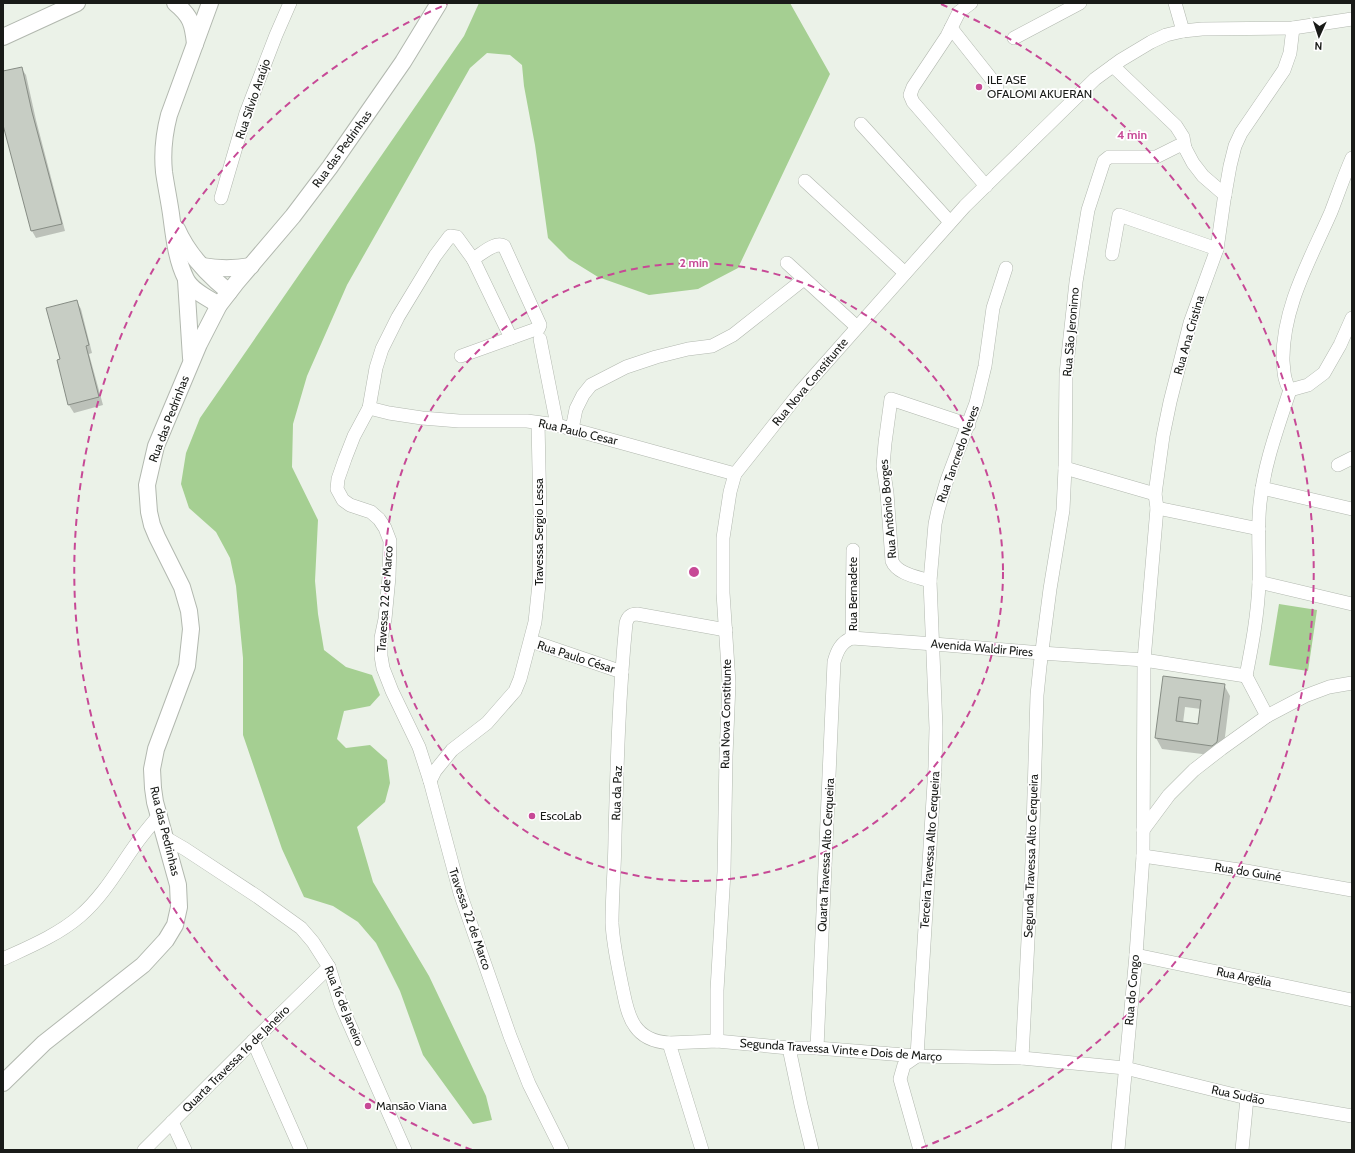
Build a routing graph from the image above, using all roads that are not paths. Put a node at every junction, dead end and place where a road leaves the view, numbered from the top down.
1 (77, 3) edge
2 (175, 3) edge
3 (210, 3) edge
4 (290, 3) edge
5 (439, 3) edge
6 (970, 3) edge
7 (1080, 3) edge
8 (1175, 3) edge
9 (956, 8) edge
10 (1352, 19) edge
11 (951, 28) junction
12 (1293, 28) junction
13 (1183, 31) junction
14 (3, 37) edge
15 (1014, 38) dead end
16 (195, 44) junction
17 (1113, 66) junction
18 (997, 86) dead end
19 (861, 124) dead end
20 (1186, 148) junction
21 (1352, 158) edge
22 (805, 181) dead end
23 (986, 186) junction
24 (1225, 195) junction
25 (221, 198) dead end
26 (171, 214) junction
27 (950, 222) junction
28 (1217, 249) junction
29 (1112, 254) dead end
30 (473, 259) junction
31 (787, 263) dead end
32 (202, 266) junction
33 (251, 266) junction
34 (1006, 268) dead end
35 (905, 273) junction
36 (804, 279) junction
37 (186, 280) junction
38 (229, 292) junction
39 (219, 305) junction
40 (1352, 318) edge
41 (857, 327) junction
42 (540, 333) junction
43 (511, 338) junction
44 (461, 356) dead end
45 (191, 361) junction
46 (1290, 390) junction
47 (369, 408) junction
48 (538, 423) junction
49 (557, 425) junction
50 (968, 426) junction
51 (572, 429) junction
52 (1352, 458) edge
53 (1338, 465) dead end
54 (1066, 468) junction
55 (735, 474) junction
56 (1262, 488) junction
57 (1155, 494) junction
58 (1156, 508) junction
59 (1352, 509) edge
60 (1259, 529) junction
61 (853, 550) dead end
62 (930, 581) junction
63 (1259, 582) junction
64 (1352, 604) edge
65 (726, 630) junction
66 (852, 638) junction
67 (531, 641) junction
68 (934, 644) junction
69 (1041, 653) junction
70 (1144, 660) junction
71 (622, 672) junction
72 (1246, 676) junction
73 (1352, 683) edge
74 (1267, 716) junction
75 (430, 781) junction
76 (159, 815) junction
77 (1143, 830) junction
78 (166, 838) junction
79 (1143, 856) junction
80 (1352, 890) edge
81 (1136, 955) junction
82 (3, 959) edge
83 (330, 967) junction
84 (1352, 1000) edge
85 (253, 1041) junction
86 (717, 1041) junction
87 (669, 1043) junction
88 (789, 1048) junction
89 (817, 1048) junction
90 (917, 1056) junction
91 (1022, 1058) junction
92 (1125, 1068) junction
93 (3, 1083) edge
94 (1247, 1098) junction
95 (1352, 1116) edge
96 (172, 1122) junction
97 (144, 1150) edge
98 (184, 1150) edge
99 (301, 1150) edge
100 (405, 1150) edge
101 (562, 1150) edge
102 (702, 1150) edge
103 (812, 1150) edge
104 (920, 1150) edge
105 (1118, 1150) edge
106 (1242, 1150) edge

1 - 14 main road
2 - 16 main road
3 - 16 main road
4 - 25 street, Rua Silvio Araújo
5 - 33 main road, Rua das Pedrinhas
6 - 9 street
7 - 15 street
8 - 13 street
9 - 11 street
10 - 12 street, Rua Nova Constitunte
11 - 18 street
11 - 23 street
12 - 13 street, Rua Nova Constitunte
12 - 24 street, Rua Ana Cristina
13 - 17 street, Rua Nova Constitunte
16 - 26 main road
17 - 20 street
17 - 23 street, Rua Nova Constitunte
19 - 27 street
20 - 24 street
20 - 54 street, Rua São Jeronimo
21 - 46 street
22 - 35 street
23 - 27 street, Rua Nova Constitunte
24 - 28 street, Rua Ana Cristina
26 - 32 main road
26 - 37 main road
27 - 35 street, Rua Nova Constitunte
28 - 29 street
28 - 57 street, Rua Ana Cristina
30 - 42 street
30 - 43 street
30 - 47 street, Travessa 22 de Marco
31 - 36 street
32 - 33 main road
32 - 38 main road
33 - 38 main road, Rua das Pedrinhas
34 - 50 street, Rua Tancredo Neves
35 - 41 street, Rua Nova Constitunte
36 - 41 street
36 - 51 street
37 - 39 main road
37 - 45 main road
38 - 39 main road, Rua das Pedrinhas
39 - 45 main road, Rua das Pedrinhas
40 - 46 street
41 - 55 street, Rua Nova Constitunte
42 - 43 street
42 - 49 street
43 - 44 street
45 - 76 main road, Rua das Pedrinhas
46 - 56 street
47 - 48 street, Rua Paulo Cesar
47 - 75 street, Travessa 22 de Marco
48 - 49 street, Rua Paulo Cesar
48 - 67 street, Travessa Sergio Lessa
49 - 51 street, Rua Paulo Cesar
50 - 62 street, Rua Tancredo Neves
50 - 62 street, Rua Antônio Borges
51 - 55 street, Rua Paulo Cesar
52 - 53 street
54 - 57 street
54 - 69 street, Rua São Jeronimo
55 - 65 street, Rua Nova Constitunte
56 - 59 street
56 - 60 street
57 - 58 street, Rua Ana Cristina
58 - 60 street
58 - 70 street, Rua Ana Cristina
60 - 63 street
61 - 66 street, Rua Bernadete
62 - 68 street, Rua Tancredo Neves
63 - 64 street
63 - 72 street
65 - 71 street, Rua da Paz
65 - 86 street, Rua Nova Constitunte
66 - 68 street, Avenida Waldir Pires
66 - 89 street, Quarta Travessa Alto Cerqueira
67 - 71 street, Rua Paulo César
67 - 75 street, Travessa Sergio Lessa
68 - 69 street, Avenida Waldir Pires
68 - 90 street, Terceira Travessa Alto Cerqueira
69 - 70 street, Avenida Waldir Pires
69 - 91 street, Segunda Travessa Alto Cerqueira
70 - 72 street, Avenida Waldir Pires
70 - 77 street, Rua do Congo
71 - 87 street, Rua da Paz
72 - 74 street
73 - 74 street
74 - 77 street
75 - 101 street, Travessa 22 de Marco
76 - 78 main road, Rua das Pedrinhas
76 - 82 street
77 - 79 street, Rua do Congo
78 - 83 street, Rua 16 de Janeiro
78 - 93 main road, Rua das Pedrinhas
79 - 80 street, Rua do Guiné
79 - 81 street, Rua do Congo
81 - 84 street, Rua Argélia
81 - 92 street, Rua do Congo
83 - 85 street, Quarta Travessa 16 de Janeiro
83 - 100 street, Rua 16 de Janeiro
85 - 96 street, Quarta Travessa 16 de Janeiro
85 - 99 street
86 - 87 street, Segunda Travessa Vinte e Dois de Março
86 - 88 street, Segunda Travessa Vinte e Dois de Março
87 - 102 street
88 - 89 street, Segunda Travessa Vinte e Dois de Março
88 - 103 street
89 - 90 street, Segunda Travessa Vinte e Dois de Março
90 - 91 street, Segunda Travessa Vinte e Dois de Março
90 - 104 street
91 - 92 street, Segunda Travessa Vinte e Dois de Março
92 - 94 street, Rua Sudão
92 - 105 street, Rua do Congo
94 - 95 street, Rua Sudão
94 - 106 street
96 - 97 street, Quarta Travessa 16 de Janeiro
96 - 98 street

